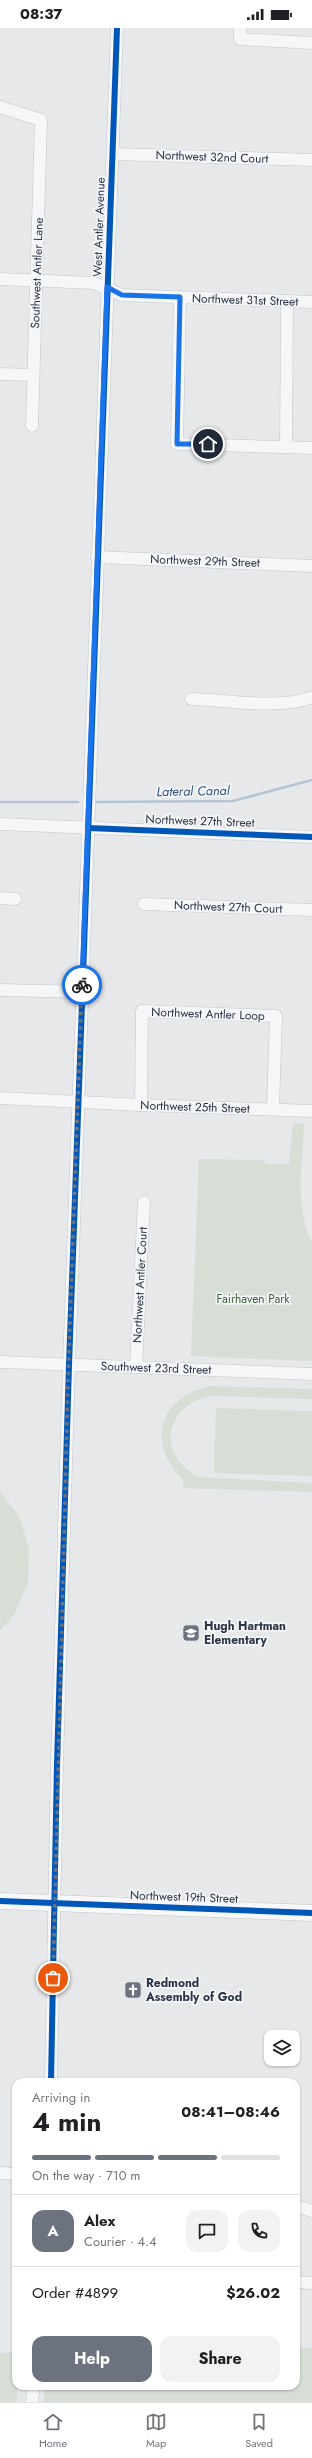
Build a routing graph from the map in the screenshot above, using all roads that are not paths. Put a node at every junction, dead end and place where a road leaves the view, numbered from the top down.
1 (117, 28) edge
2 (240, 34) edge
3 (312, 43) edge
4 (0, 107) edge
5 (113, 154) junction
6 (312, 160) edge
7 (0, 279) edge
8 (37, 281) junction
9 (107, 287) junction
10 (180, 297) junction
11 (287, 301) junction
12 (312, 302) edge
13 (0, 374) edge
14 (33, 375) junction
15 (32, 426) dead end
16 (286, 446) junction
17 (312, 448) edge
18 (97, 557) junction
19 (312, 566) edge
20 (312, 697) edge
21 (191, 699) dead end
22 (0, 824) edge
23 (88, 828) junction
24 (312, 837) edge
25 (0, 898) edge
26 (15, 899) dead end
27 (144, 904) dead end
28 (312, 910) edge
29 (0, 990) edge
30 (82, 992) junction
31 (0, 1098) edge
32 (78, 1103) junction
33 (140, 1105) junction
34 (274, 1109) junction
35 (312, 1111) edge
36 (144, 1202) dead end
37 (0, 1362) edge
38 (69, 1365) junction
39 (136, 1367) junction
40 (312, 1374) edge
41 (0, 1901) edge
42 (54, 1903) junction
43 (312, 1913) edge
44 (51, 2078) edge
45 (0, 2173) edge
46 (12, 2174) edge
47 (300, 2207) edge
48 (312, 2211) edge
49 (300, 2282) edge
50 (312, 2283) edge
51 (34, 2390) edge
52 (32, 2402) edge

1 - 5 street, West Antler Avenue
2 - 3 street
4 - 8 street, Southwest Antler Lane
5 - 6 street, Northwest 32nd Court
5 - 9 street, West Antler Avenue
7 - 8 street, Northwest 31st Street
8 - 9 street, Northwest 31st Street
8 - 14 street, Southwest Antler Lane
9 - 10 street, Northwest 31st Street
9 - 18 street, West Antler Avenue
10 - 11 street, Northwest 31st Street
10 - 16 street
11 - 12 street, Northwest 31st Street
11 - 16 street
13 - 14 street
14 - 15 street, Southwest Antler Lane
16 - 17 street
18 - 19 street, Northwest 29th Street
18 - 23 street, West Antler Avenue
20 - 21 street
22 - 23 street, Northwest 27th Street
23 - 24 street, Northwest 27th Street
23 - 30 street, West Antler Avenue
25 - 26 street
27 - 28 street, Northwest 27th Court
29 - 30 street
30 - 32 street, West Antler Avenue
31 - 32 street, Northwest 25th Street
32 - 33 street, Northwest 25th Street
32 - 38 street, West Antler Avenue
33 - 34 street, Northwest 25th Street
33 - 34 street, Northwest Antler Loop
34 - 35 street, Northwest 25th Street
36 - 39 street, Northwest Antler Court
37 - 38 street, Southwest 23rd Street
38 - 39 street, Southwest 23rd Street
38 - 42 street, West Antler Avenue
39 - 40 street, Southwest 23rd Street
41 - 42 main road, Northwest 19th Street
42 - 43 main road, Northwest 19th Street
42 - 44 street, West Antler Avenue
45 - 46 street
47 - 48 street
49 - 50 street
51 - 52 street

